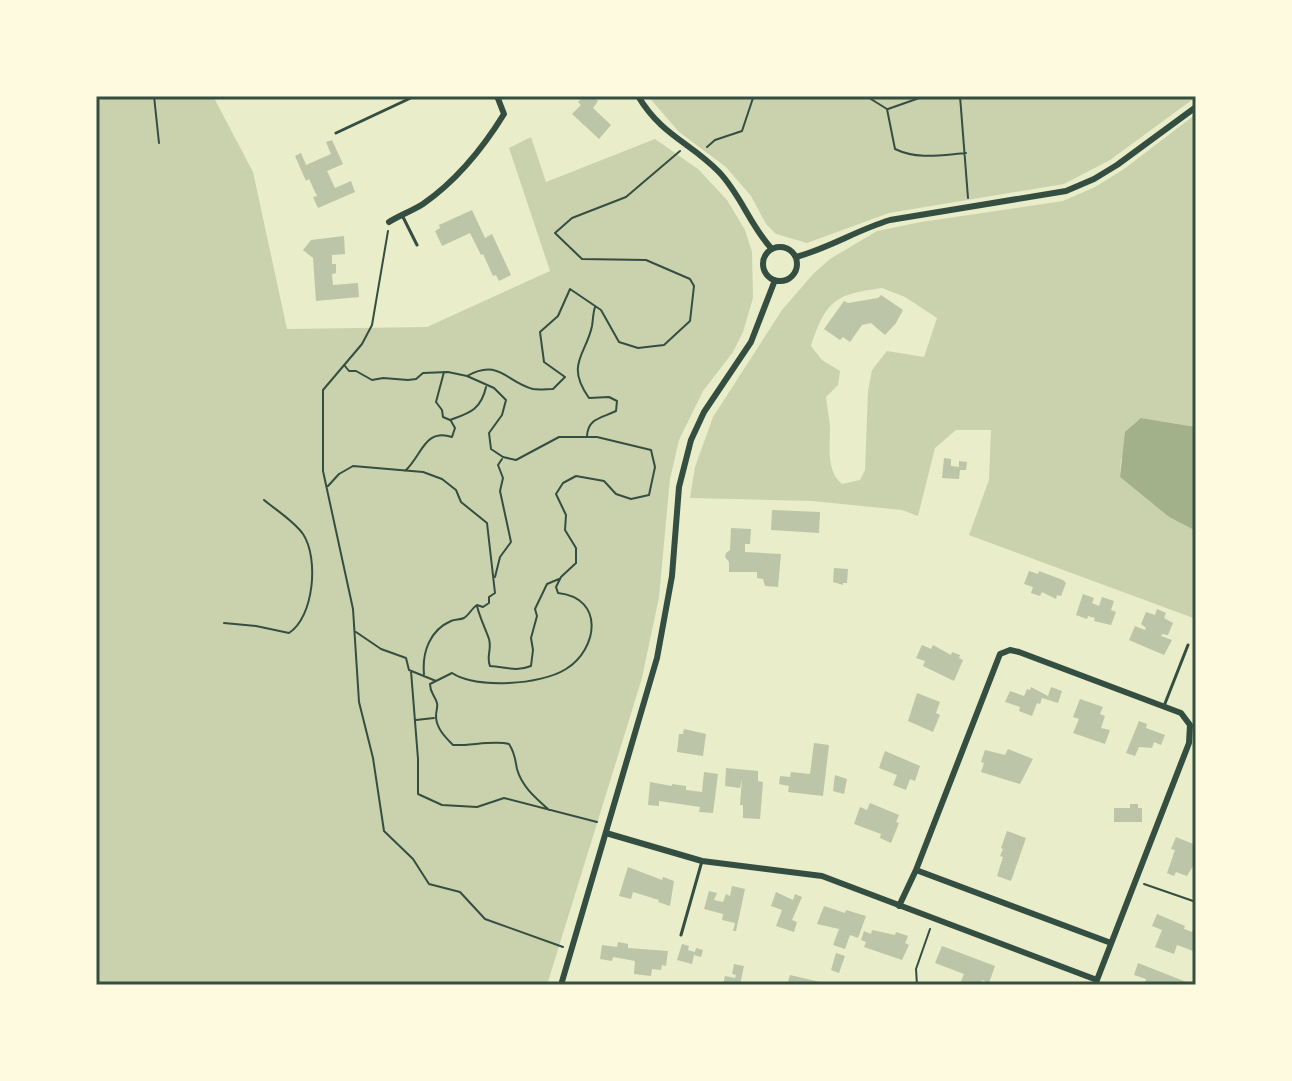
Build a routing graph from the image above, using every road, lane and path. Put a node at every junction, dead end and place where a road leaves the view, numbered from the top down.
1 (154, 96) edge
2 (415, 96) edge
3 (497, 96) edge
4 (638, 96) edge
5 (757, 96) edge
6 (866, 96) edge
7 (925, 96) edge
8 (960, 96) edge
9 (1196, 107) edge
10 (887, 109) junction
11 (336, 133) dead end
12 (159, 143) dead end
13 (686, 146) junction
14 (966, 153) junction
15 (699, 155) junction
16 (968, 208) junction
17 (401, 214) junction
18 (389, 222) joint
19 (417, 245) dead end
20 (772, 249) junction
21 (796, 257) junction
22 (775, 280) junction
23 (595, 305) junction
24 (344, 365) junction
25 (444, 372) junction
26 (467, 376) junction
27 (486, 386) junction
28 (451, 420) junction
29 (587, 437) junction
30 (503, 457) junction
31 (404, 472) junction
32 (327, 487) junction
33 (264, 500) dead end
34 (494, 578) junction
35 (561, 578) junction
36 (477, 605) junction
37 (224, 623) dead end
38 (356, 632) junction
39 (1188, 645) dead end
40 (411, 671) junction
41 (424, 675) junction
42 (436, 681) junction
43 (1164, 706) junction
44 (435, 718) junction
45 (415, 720) junction
46 (550, 810) junction
47 (610, 821) junction
48 (606, 833) junction
49 (702, 861) junction
50 (916, 870) junction
51 (1136, 881) junction
52 (1196, 902) edge
53 (899, 906) junction
54 (934, 920) junction
55 (681, 935) dead end
56 (1111, 943) junction
57 (571, 950) junction
58 (1096, 982) edge
59 (561, 985) edge
60 (917, 985) edge

1 - 12 path
2 - 11 lane
3 - 17 street
4 - 13 street
5 - 15 path
6 - 10 path
7 - 10 path
8 - 14 path
9 - 16 street
10 - 14 path
13 - 15 street
13 - 23 path
14 - 16 path
15 - 20 street
16 - 21 street
17 - 18 street
17 - 19 lane
18 - 24 path
20 - 21 street
20 - 22 street
21 - 22 street
22 - 47 street
23 - 26 path
23 - 29 path
24 - 25 path
24 - 32 path
25 - 26 path
25 - 28 path
26 - 27 path
27 - 28 path
27 - 30 path
28 - 31 path
29 - 30 path
29 - 35 path
30 - 34 path
31 - 32 path
31 - 34 path
32 - 38 path
33 - 37 path
34 - 36 path
35 - 36 path
35 - 42 path
36 - 41 path
38 - 40 path
38 - 57 path
39 - 43 lane
40 - 41 path
40 - 45 path
41 - 42 path
42 - 44 path
43 - 50 street
43 - 51 street
44 - 45 path
44 - 46 path
45 - 46 path
46 - 47 path
47 - 48 street
48 - 49 street
48 - 57 street
49 - 53 street
49 - 55 lane
50 - 53 street
50 - 56 street
51 - 52 path
51 - 56 street
53 - 54 street
54 - 58 street
54 - 60 path
56 - 58 street
57 - 59 street

